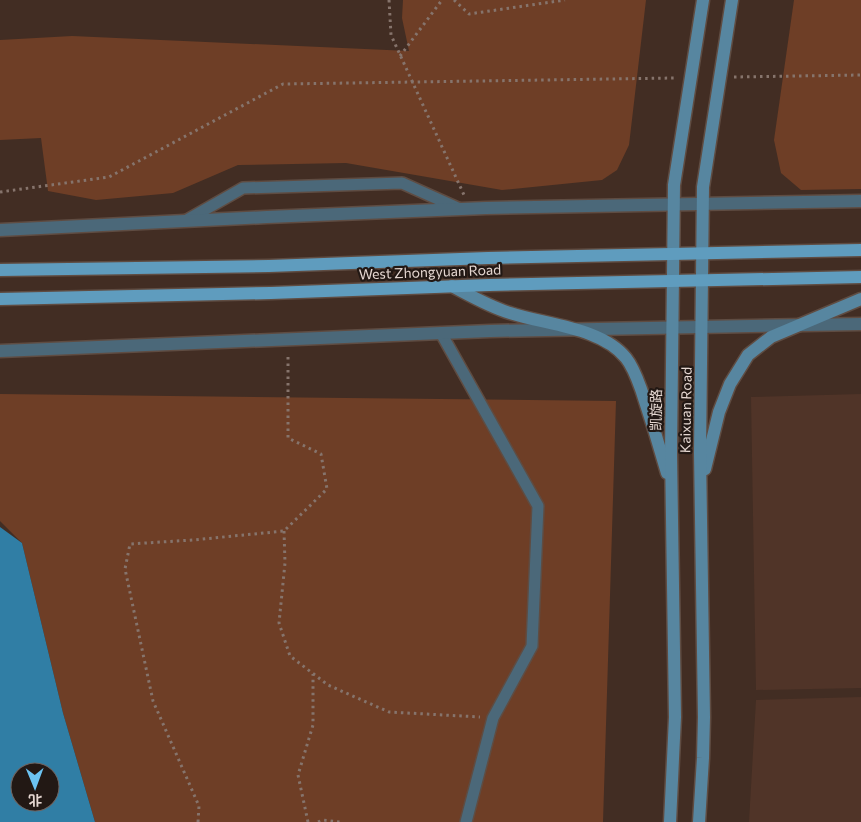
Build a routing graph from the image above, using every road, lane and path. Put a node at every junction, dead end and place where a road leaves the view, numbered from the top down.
1 (389, 0) edge
2 (442, 0) edge
3 (454, 0) edge
4 (565, 0) edge
5 (703, 0) edge
6 (732, 0) edge
7 (400, 56) junction
8 (861, 75) edge
9 (720, 77) junction
10 (691, 78) junction
11 (412, 83) junction
12 (0, 192) edge
13 (861, 201) edge
14 (703, 204) junction
15 (674, 205) junction
16 (466, 209) junction
17 (185, 221) junction
18 (0, 230) edge
19 (861, 250) edge
20 (702, 253) junction
21 (674, 254) junction
22 (0, 270) edge
23 (861, 277) edge
24 (702, 280) junction
25 (673, 281) junction
26 (452, 286) junction
27 (0, 299) edge
28 (861, 299) edge
29 (861, 324) edge
30 (799, 325) junction
31 (673, 327) junction
32 (702, 327) junction
33 (575, 329) junction
34 (441, 333) junction
35 (288, 339) junction
36 (0, 350) edge
37 (672, 491) junction
38 (700, 491) junction
39 (284, 531) junction
40 (312, 673) junction
41 (493, 718) junction
42 (198, 822) edge
43 (308, 822) edge
44 (318, 822) edge
45 (340, 822) edge
46 (466, 822) edge
47 (670, 822) edge
48 (699, 822) edge

1 - 7 path
2 - 7 path
3 - 4 path
5 - 10 main road, 凯旋路
6 - 9 main road, Kaixuan Road
7 - 11 path
8 - 9 path
9 - 14 main road, Kaixuan Road
10 - 11 path
10 - 15 main road, 凯旋路
11 - 12 path
11 - 16 path
13 - 14 street
14 - 15 street
14 - 20 main road, Kaixuan Road
15 - 16 street
15 - 21 main road, 凯旋路
16 - 17 street
16 - 17 lane
17 - 18 street
19 - 20 main road, West Zhongyuan Road
20 - 21 main road, West Zhongyuan Road
20 - 24 main road, Kaixuan Road
21 - 22 main road, West Zhongyuan Road
21 - 25 main road, 凯旋路
23 - 24 main road, West Zhongyuan Road
24 - 25 main road, West Zhongyuan Road
24 - 32 main road, Kaixuan Road
25 - 26 main road, West Zhongyuan Road
25 - 31 main road, 凯旋路
26 - 27 main road, West Zhongyuan Road
26 - 33 main road
28 - 30 main road
29 - 30 street
30 - 32 street
30 - 38 main road
31 - 32 street
31 - 33 street
31 - 37 main road, 凯旋路
32 - 38 main road, Kaixuan Road
33 - 34 street
33 - 37 main road
34 - 35 street
34 - 41 lane
35 - 36 street
35 - 39 path
37 - 47 main road, 凯旋路
38 - 48 main road, Kaixuan Road
39 - 40 path
39 - 42 path
40 - 41 path
40 - 43 path
41 - 46 lane
44 - 45 path

